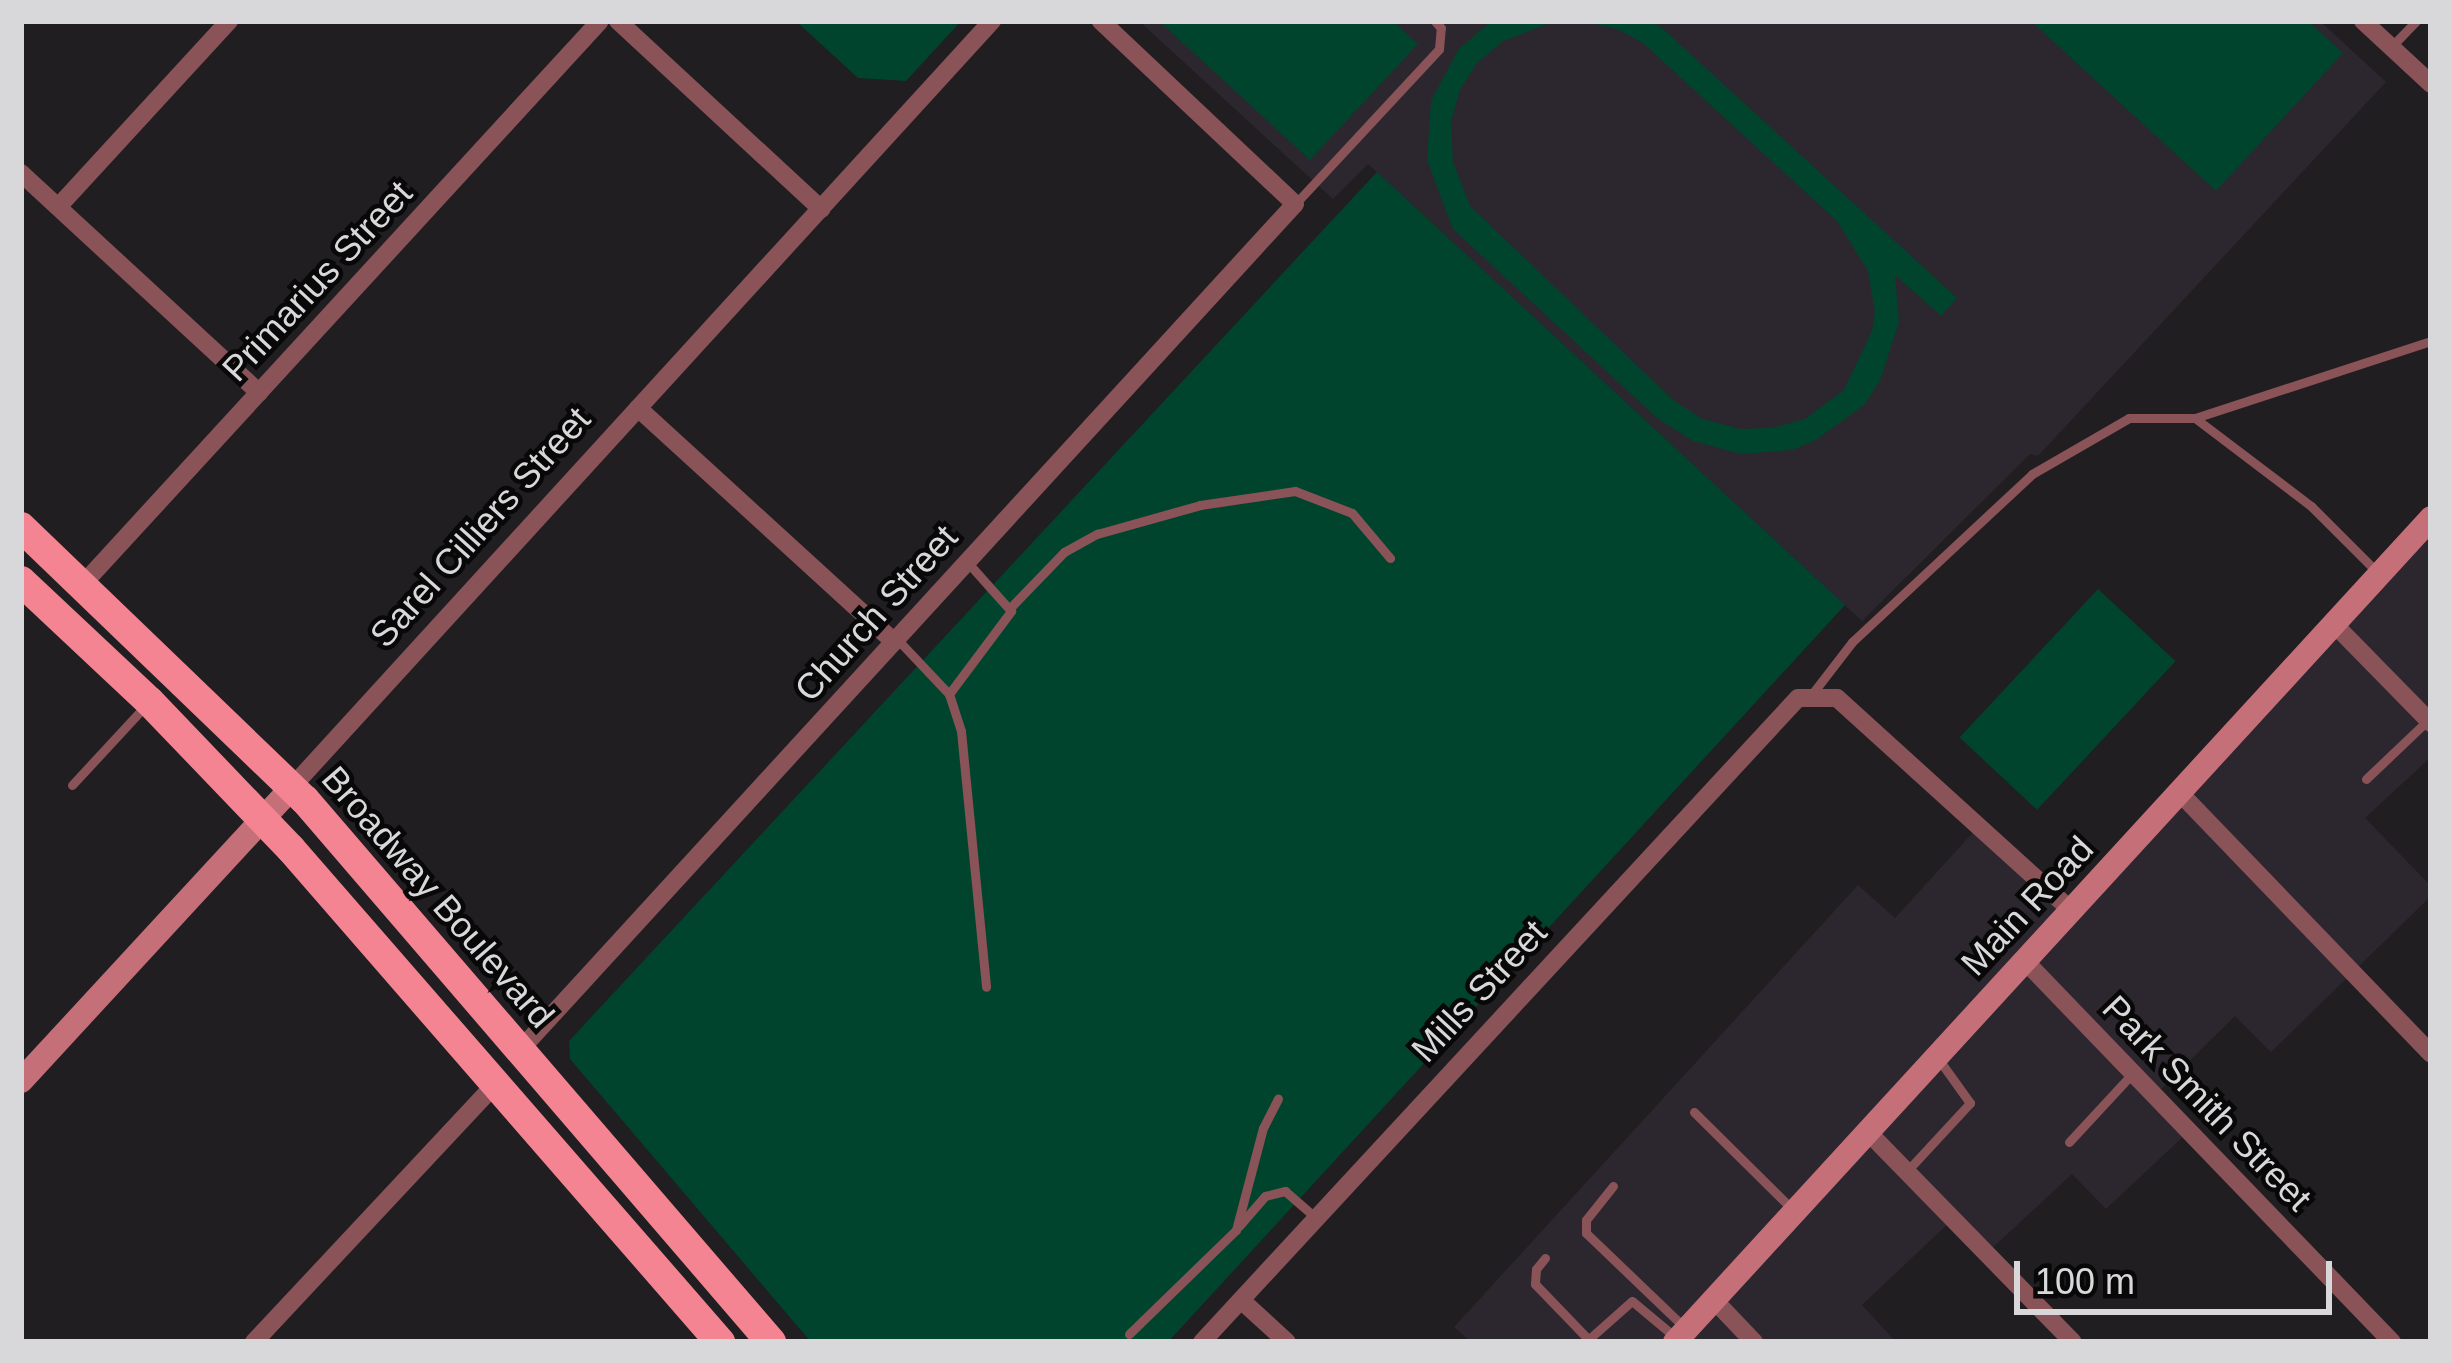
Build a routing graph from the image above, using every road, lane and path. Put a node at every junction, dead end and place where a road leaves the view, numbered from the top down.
1 (230, 21) edge
2 (600, 21) edge
3 (618, 21) edge
4 (992, 21) edge
5 (1101, 21) edge
6 (1435, 21) edge
7 (2362, 21) edge
8 (2416, 21) edge
9 (2391, 47) junction
10 (2431, 84) edge
11 (21, 173) edge
12 (1295, 204) junction
13 (58, 207) junction
14 (821, 208) junction
15 (2431, 340) edge
16 (259, 393) junction
17 (638, 408) junction
18 (2195, 418) junction
19 (2431, 518) edge
20 (21, 527) edge
21 (1390, 558) dead end
22 (967, 562) junction
23 (2380, 574) junction
24 (21, 581) edge
25 (83, 584) junction
26 (1010, 608) junction
27 (2334, 624) junction
28 (896, 641) junction
29 (949, 694) junction
30 (1812, 694) junction
31 (149, 701) junction
32 (2430, 722) edge
33 (2366, 779) dead end
34 (72, 785) dead end
35 (292, 788) junction
36 (2180, 794) junction
37 (262, 818) junction
38 (2072, 911) junction
39 (2025, 961) junction
40 (986, 987) dead end
41 (520, 1050) junction
42 (2431, 1054) edge
43 (1937, 1057) junction
44 (2133, 1073) junction
45 (21, 1081) edge
46 (496, 1082) junction
47 (1278, 1100) dead end
48 (1694, 1112) dead end
49 (1868, 1132) junction
50 (2069, 1142) dead end
51 (1907, 1171) junction
52 (1613, 1186) dead end
53 (1795, 1212) junction
54 (1316, 1218) junction
55 (1236, 1230) junction
56 (1545, 1258) dead end
57 (1241, 1300) junction
58 (1714, 1300) junction
59 (748, 1316) junction
60 (1130, 1334) dead end
61 (1680, 1337) edge
62 (1590, 1341) edge
63 (254, 1342) edge
64 (723, 1342) edge
65 (771, 1342) edge
66 (1202, 1342) edge
67 (1287, 1342) edge
68 (1754, 1342) edge
69 (2073, 1342) edge
70 (2392, 1342) edge

1 - 13 street
2 - 16 street, Primarius Street
3 - 14 street
4 - 14 street, Sarel Cilliers Street
5 - 12 street
6 - 12 lane
7 - 9 street
8 - 9 lane
9 - 10 street
11 - 13 street
12 - 22 street, Church Street
13 - 16 street
14 - 17 street, Sarel Cilliers Street
15 - 18 lane
16 - 25 street, Primarius Street
17 - 28 street
17 - 35 street, Sarel Cilliers Street
18 - 23 lane
18 - 30 lane
19 - 23 main road, Main Road
20 - 25 main road, Broadway Boulevard
21 - 26 lane
22 - 26 lane
22 - 28 street, Church Street
23 - 27 main road, Main Road
24 - 31 main road
25 - 35 main road, Broadway Boulevard
26 - 29 lane
27 - 32 street
27 - 36 main road, Main Road
28 - 29 lane
28 - 41 street, Church Street
29 - 40 lane
30 - 38 street
30 - 54 street, Mills Street
31 - 34 lane
31 - 37 main road
32 - 33 lane
35 - 37 main road, Sarel Cilliers Street
35 - 41 main road, Broadway Boulevard
36 - 38 main road, Main Road
36 - 42 street
37 - 45 main road, Sarel Cilliers Street
37 - 46 main road
38 - 39 main road, Main Road
39 - 43 main road, Main Road
39 - 44 street, Park Smith Street
41 - 59 main road, Broadway Boulevard
43 - 49 main road, Main Road
43 - 51 lane
44 - 50 lane
44 - 70 street, Park Smith Street
46 - 63 street
46 - 64 main road
47 - 55 lane
48 - 53 lane
49 - 51 street
49 - 53 main road, Main Road
51 - 69 street
52 - 61 lane
53 - 58 main road, Main Road
54 - 55 lane
54 - 57 street, Mills Street
55 - 60 lane
56 - 62 lane
57 - 66 street, Mills Street
57 - 67 street
58 - 61 main road, Main Road
58 - 68 street
59 - 64 street
59 - 65 main road, Broadway Boulevard
61 - 62 lane

